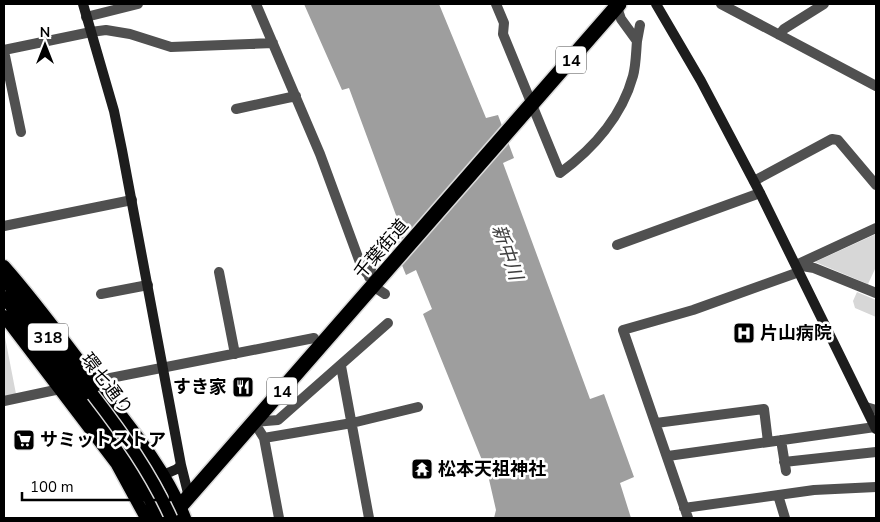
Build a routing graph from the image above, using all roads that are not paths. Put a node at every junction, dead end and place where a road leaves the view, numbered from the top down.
1 (83, 4) edge
2 (138, 4) edge
3 (256, 4) edge
4 (496, 4) edge
5 (656, 4) edge
6 (721, 4) edge
7 (824, 4) edge
8 (618, 5) edge
9 (86, 16) junction
10 (640, 25) dead end
11 (91, 32) junction
12 (779, 34) junction
13 (637, 41) junction
14 (273, 43) junction
15 (4, 50) edge
16 (876, 86) edge
17 (296, 96) junction
18 (236, 109) dead end
19 (527, 110) junction
20 (21, 132) dead end
21 (754, 181) junction
22 (876, 185) edge
23 (760, 193) junction
24 (132, 200) junction
25 (4, 226) edge
26 (876, 228) edge
27 (617, 246) dead end
28 (373, 260) dead end
29 (4, 266) edge
30 (797, 268) junction
31 (219, 272) dead end
32 (4, 279) edge
33 (377, 283) junction
34 (148, 286) junction
35 (101, 294) dead end
36 (876, 294) edge
37 (4, 298) edge
38 (4, 316) edge
39 (388, 323) dead end
40 (314, 338) dead end
41 (235, 354) junction
42 (340, 366) junction
43 (164, 368) junction
44 (95, 381) junction
45 (60, 389) junction
46 (89, 399) junction
47 (4, 401) edge
48 (418, 407) dead end
49 (866, 407) junction
50 (876, 410) edge
51 (254, 422) junction
52 (352, 423) junction
53 (656, 423) junction
54 (876, 428) edge
55 (264, 438) junction
56 (781, 440) junction
57 (768, 442) junction
58 (876, 452) edge
59 (668, 456) junction
60 (181, 465) junction
61 (163, 475) junction
62 (876, 487) edge
63 (778, 495) junction
64 (179, 512) edge
65 (686, 513) edge
66 (146, 518) edge
67 (158, 518) edge
68 (279, 518) edge
69 (369, 518) edge
70 (785, 518) edge

1 - 9 street
2 - 9 street
3 - 14 street
4 - 19 street
5 - 21 street
6 - 12 street
7 - 12 street
8 - 13 street
8 - 19 highway, 千葉街道 / 14
9 - 11 street
10 - 13 street
11 - 14 street
11 - 15 street
11 - 24 street
12 - 16 street
13 - 19 street
14 - 17 street
15 - 20 street
17 - 18 street
17 - 33 street
19 - 33 highway, 千葉街道 / 14
21 - 22 street
21 - 23 street
23 - 27 street
23 - 30 street
24 - 25 street
24 - 34 street
26 - 30 street
28 - 33 street
29 - 44 main road
30 - 36 street
30 - 49 street
30 - 53 street
31 - 41 street
32 - 46 main road, 環七通り / 318
33 - 51 highway, 千葉街道 / 14
34 - 35 street
34 - 43 street
37 - 46 main road, 環七通り / 318
38 - 45 main road
39 - 42 street
40 - 41 street
41 - 43 street
42 - 51 street
42 - 52 street
43 - 44 street
43 - 60 street
44 - 61 main road
45 - 47 street
45 - 66 main road
46 - 64 main road, 環七通り / 318, bridge
46 - 67 main road, 環七通り / 318
48 - 52 street
49 - 50 street
49 - 54 street
51 - 55 street
51 - 64 highway, 千葉街道 / 14
52 - 55 street
52 - 69 street
53 - 57 street
53 - 59 street
54 - 56 street
55 - 68 street
56 - 57 street
56 - 58 street
57 - 59 street
59 - 65 street
60 - 61 street
60 - 64 street
61 - 64 main road
62 - 63 street
63 - 65 street
63 - 70 street

